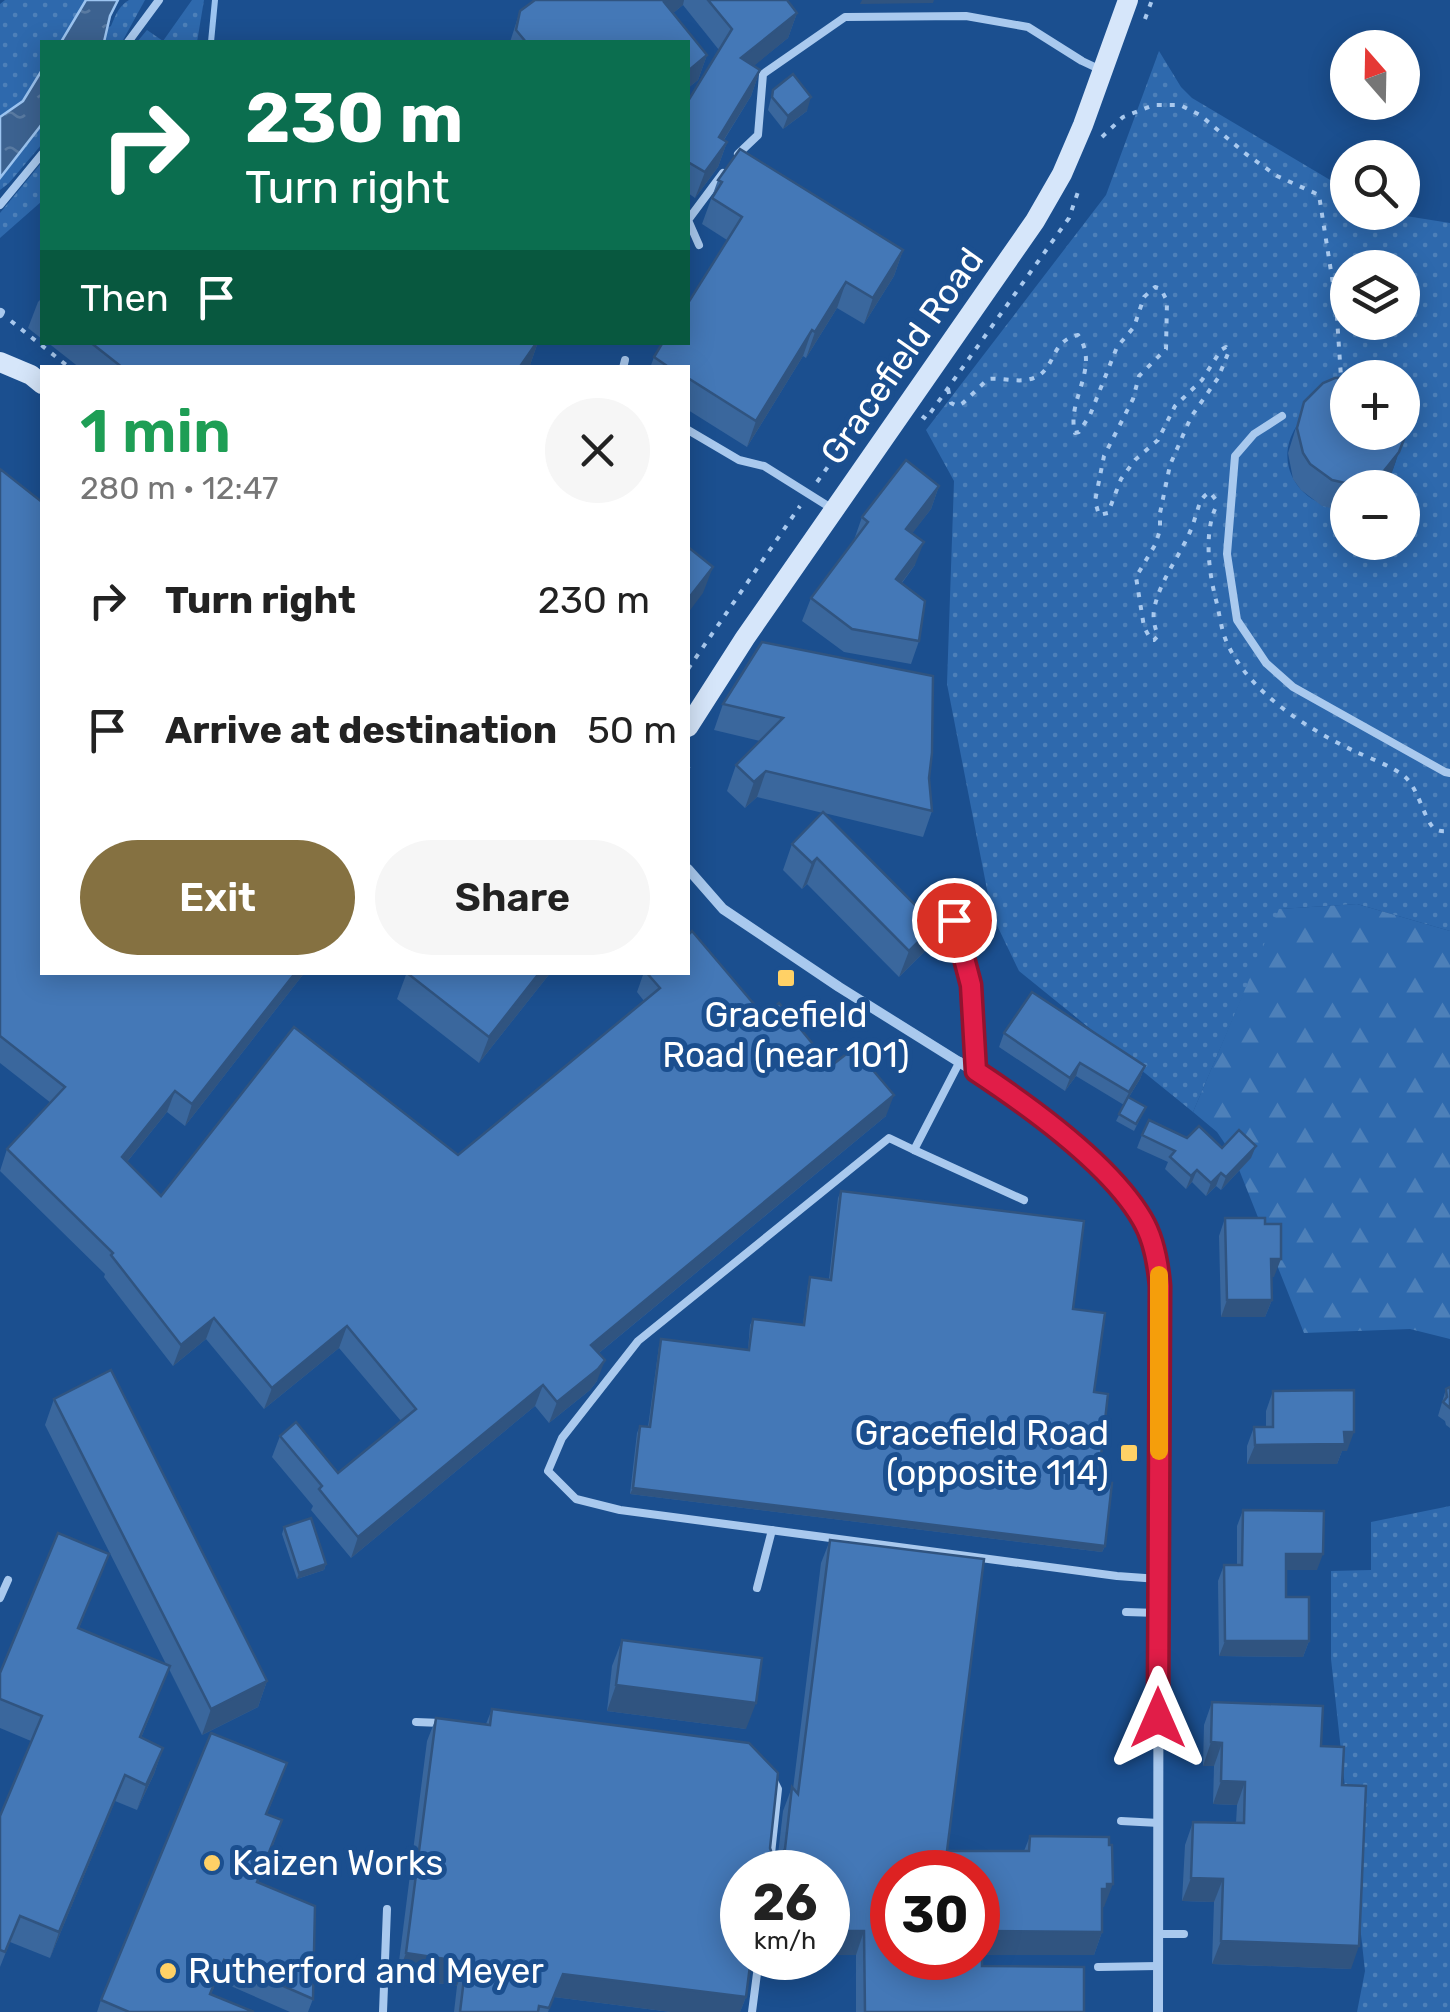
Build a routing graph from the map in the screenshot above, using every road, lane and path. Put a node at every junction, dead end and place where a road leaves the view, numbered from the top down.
1 (159, 0) edge
2 (1128, 0) edge
3 (129, 40) edge
4 (1103, 71) junction
5 (1102, 137) dead end
6 (40, 156) edge
7 (736, 156) edge
8 (724, 172) edge
9 (0, 204) edge
10 (690, 217) edge
11 (690, 225) edge
12 (699, 245) dead end
13 (1, 313) edge
14 (40, 344) edge
15 (41, 345) edge
16 (1340, 360) edge
17 (0, 362) edge
18 (66, 365) edge
19 (40, 383) edge
20 (948, 389) dead end
21 (891, 398) dead end
22 (1282, 416) dead end
23 (690, 431) edge
24 (808, 496) junction
25 (835, 510) junction
26 (690, 666) edge
27 (690, 724) edge
28 (1450, 773) edge
29 (1450, 831) edge
30 (690, 871) edge
31 (954, 920) dead end
32 (960, 1061) junction
33 (976, 1071) junction
34 (914, 1150) junction
35 (1024, 1200) dead end
36 (772, 1530) junction
37 (1159, 1578) junction
38 (8, 1580) dead end
39 (757, 1588) dead end
40 (0, 1598) edge
41 (1126, 1612) dead end
42 (1158, 1614) junction
43 (416, 1722) dead end
44 (450, 1724) edge
45 (771, 1775) edge
46 (1121, 1821) dead end
47 (1158, 1822) junction
48 (771, 1850) edge
49 (388, 1909) dead end
50 (1158, 1934) junction
51 (1184, 1934) dead end
52 (1158, 1966) junction
53 (1098, 1967) dead end
54 (756, 1980) edge
55 (382, 2012) edge
56 (752, 2012) edge
57 (1158, 2012) edge

1 - 3 lane
2 - 4 main road, Gracefield Road
4 - 7 lane
4 - 25 main road, Gracefield Road
5 - 16 path
6 - 9 lane
8 - 10 lane
11 - 12 lane
13 - 14 path
15 - 18 path
17 - 19 main road
20 - 29 path
21 - 24 path
22 - 28 lane
23 - 24 lane
24 - 25 lane
24 - 26 path
25 - 27 main road, Gracefield Road
30 - 32 street
31 - 33 lane
32 - 33 street
32 - 34 lane
33 - 37 street
34 - 35 lane
34 - 36 lane
36 - 37 lane
36 - 39 lane
37 - 42 street
38 - 40 lane
41 - 42 lane
42 - 47 street
43 - 44 lane
45 - 48 lane
46 - 47 lane
47 - 50 street
49 - 55 lane
50 - 51 lane
50 - 52 street
52 - 53 lane
52 - 57 street
54 - 56 lane

